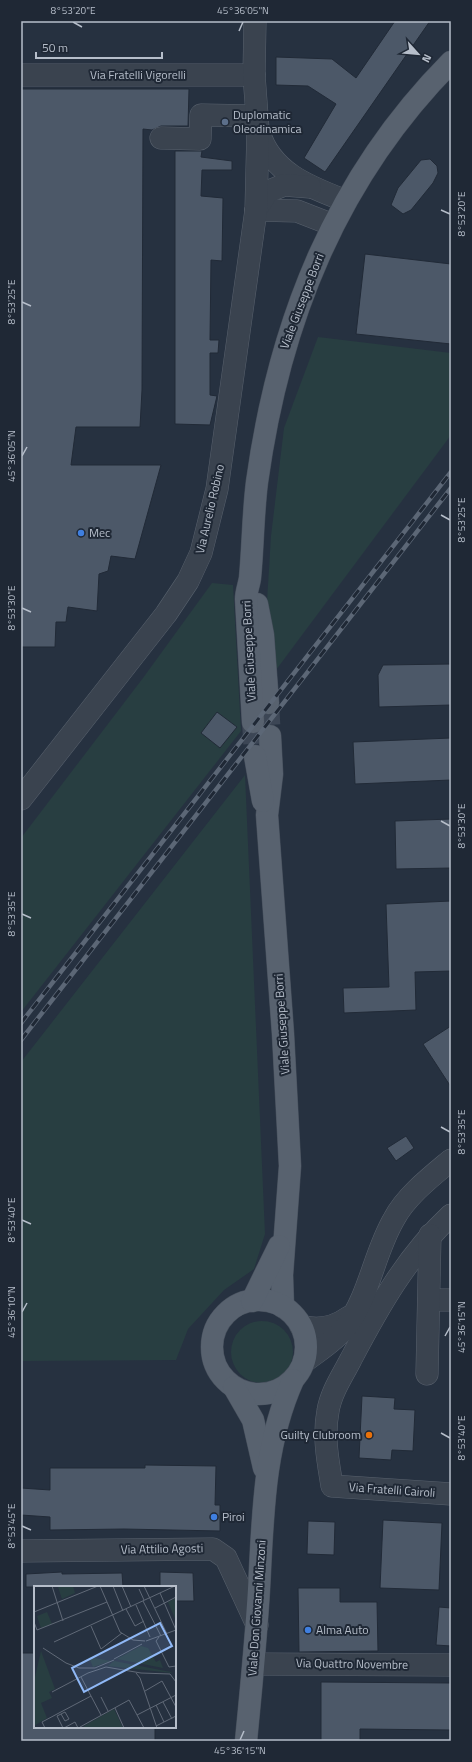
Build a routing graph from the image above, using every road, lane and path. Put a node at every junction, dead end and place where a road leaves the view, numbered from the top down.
1 (255, 21) edge
2 (451, 62) edge
3 (21, 75) edge
4 (254, 75) junction
5 (257, 123) junction
6 (161, 138) dead end
7 (311, 187) junction
8 (346, 201) junction
9 (256, 210) junction
10 (333, 225) junction
11 (250, 580) junction
12 (268, 703) tunnel mouth
13 (252, 722) tunnel mouth
14 (270, 736) tunnel mouth
15 (254, 756) tunnel mouth
16 (21, 799) edge
17 (267, 815) junction
18 (451, 1160) edge
19 (451, 1215) edge
20 (284, 1234) junction
21 (430, 1235) junction
22 (429, 1300) junction
23 (451, 1300) edge
24 (252, 1301) junction
25 (283, 1307) junction
26 (355, 1313) junction
27 (301, 1326) junction
28 (361, 1341) junction
29 (324, 1346) junction
30 (298, 1371) junction
31 (427, 1374) dead end
32 (234, 1387) junction
33 (266, 1476) junction
34 (451, 1494) edge
35 (21, 1551) edge
36 (257, 1624) junction
37 (254, 1664) junction
38 (451, 1665) edge
39 (246, 1741) edge

1 - 4 street
2 - 8 main road, Viale Giuseppe Borri
3 - 4 street, Via Fratelli Vigorelli
4 - 5 street
5 - 6 street
5 - 7 street
5 - 9 street, Via Aurelio Robino
7 - 8 street
7 - 9 street
8 - 10 main road, Viale Giuseppe Borri
9 - 10 street
9 - 16 street, Via Aurelio Robino
10 - 11 main road, Viale Giuseppe Borri
11 - 12 main road, Viale Giuseppe Borri
11 - 13 main road, Viale Giuseppe Borri
14 - 17 main road, Viale Giuseppe Borri
15 - 17 main road, Viale Giuseppe Borri
17 - 20 main road, Viale Giuseppe Borri
18 - 26 street, Viale Don Giovanni Minzoni
19 - 21 street
20 - 24 main road, Viale Giuseppe Borri
20 - 25 main road, Viale Giuseppe Borri
21 - 22 street
21 - 28 street
22 - 23 street
22 - 31 street
24 - 25 main road
24 - 32 main road
25 - 27 main road
26 - 27 street
26 - 29 street, Viale Don Giovanni Minzoni
27 - 30 main road
28 - 29 street
28 - 34 street, Via Fratelli Cairoli
29 - 30 street, Viale Don Giovanni Minzoni
30 - 32 main road
30 - 33 main road, Viale Don Giovanni Minzoni
32 - 33 main road, Viale Don Giovanni Minzoni
33 - 36 main road, Viale Don Giovanni Minzoni
35 - 36 street, Via Attilio Agosti
36 - 37 main road, Viale Don Giovanni Minzoni
37 - 38 street, Via Quattro Novembre
37 - 39 main road, Viale Don Giovanni Minzoni

